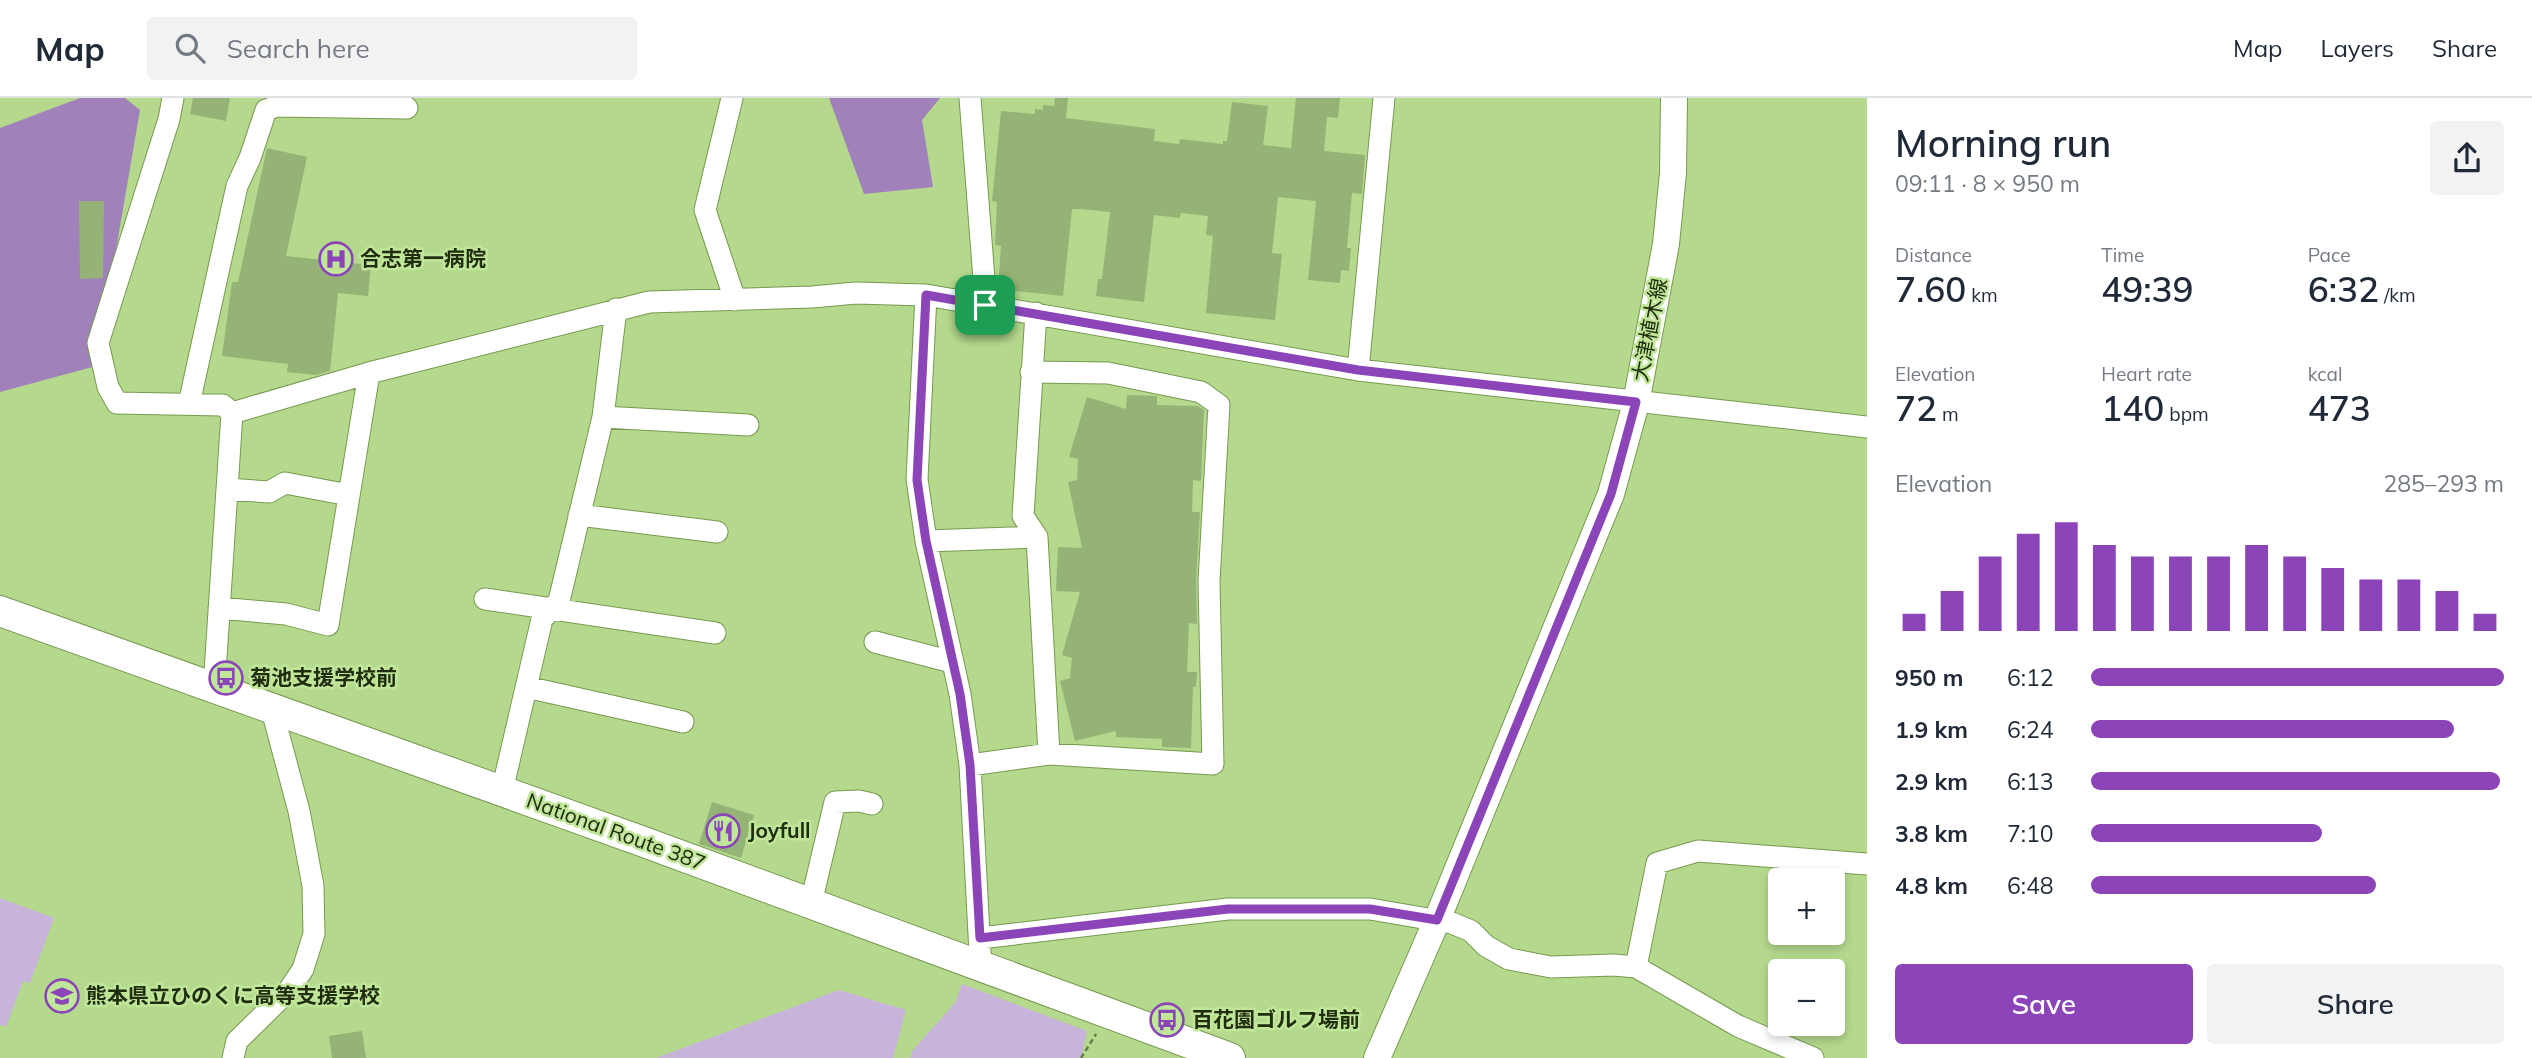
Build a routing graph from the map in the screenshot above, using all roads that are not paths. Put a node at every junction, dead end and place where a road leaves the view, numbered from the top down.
1 (173, 98) edge
2 (732, 98) edge
3 (970, 98) edge
4 (1384, 98) edge
5 (1674, 98) edge
6 (407, 108) dead end
7 (926, 295) junction
8 (735, 300) junction
9 (985, 305) junction
10 (616, 309) junction
11 (1036, 313) junction
12 (1358, 370) junction
13 (1031, 372) junction
14 (369, 373) junction
15 (1636, 402) junction
16 (189, 404) junction
17 (232, 413) junction
18 (603, 417) junction
19 (748, 425) dead end
20 (1867, 427) edge
21 (227, 489) junction
22 (349, 495) junction
23 (579, 515) junction
24 (717, 532) dead end
25 (1037, 537) junction
26 (926, 541) junction
27 (485, 599) dead end
28 (219, 608) junction
29 (551, 609) junction
30 (0, 611) edge
31 (715, 633) dead end
32 (875, 642) dead end
33 (953, 662) junction
34 (526, 687) junction
35 (214, 688) junction
36 (272, 710) junction
37 (683, 722) dead end
38 (1049, 754) junction
39 (970, 765) junction
40 (502, 791) junction
41 (872, 804) dead end
42 (1867, 864) edge
43 (811, 903) junction
44 (1437, 920) junction
45 (980, 951) junction
46 (1636, 967) junction
47 (233, 1058) edge
48 (1230, 1058) edge
49 (1377, 1058) edge
50 (1813, 1058) edge

1 - 16 street
2 - 8 street
3 - 9 street
4 - 12 street
5 - 15 main road, 大津植木線
6 - 16 street
7 - 8 street
7 - 9 street
7 - 26 street
8 - 10 street
9 - 11 street
10 - 14 street
10 - 18 street
11 - 12 street
11 - 13 street
12 - 15 street
13 - 25 street
13 - 38 street
14 - 17 street
14 - 22 street
15 - 20 street
15 - 44 main road, 大津植木線
16 - 17 street
17 - 21 street
18 - 19 street
18 - 23 street
21 - 22 street
21 - 28 street
22 - 28 street
23 - 24 street
23 - 29 street
25 - 26 street
25 - 38 street
26 - 33 street
27 - 29 street
28 - 35 street
29 - 31 street
29 - 34 street
30 - 35 highway, National Route 387
32 - 33 street
33 - 39 street
34 - 37 street
34 - 40 street
35 - 36 highway, National Route 387
36 - 40 highway, National Route 387
36 - 47 street
38 - 39 street
39 - 45 street
40 - 43 highway, National Route 387
41 - 43 street
42 - 46 street
43 - 45 highway, National Route 387
44 - 45 street
44 - 46 street
44 - 49 main road, 大津植木線
45 - 48 highway, National Route 387
46 - 50 street

